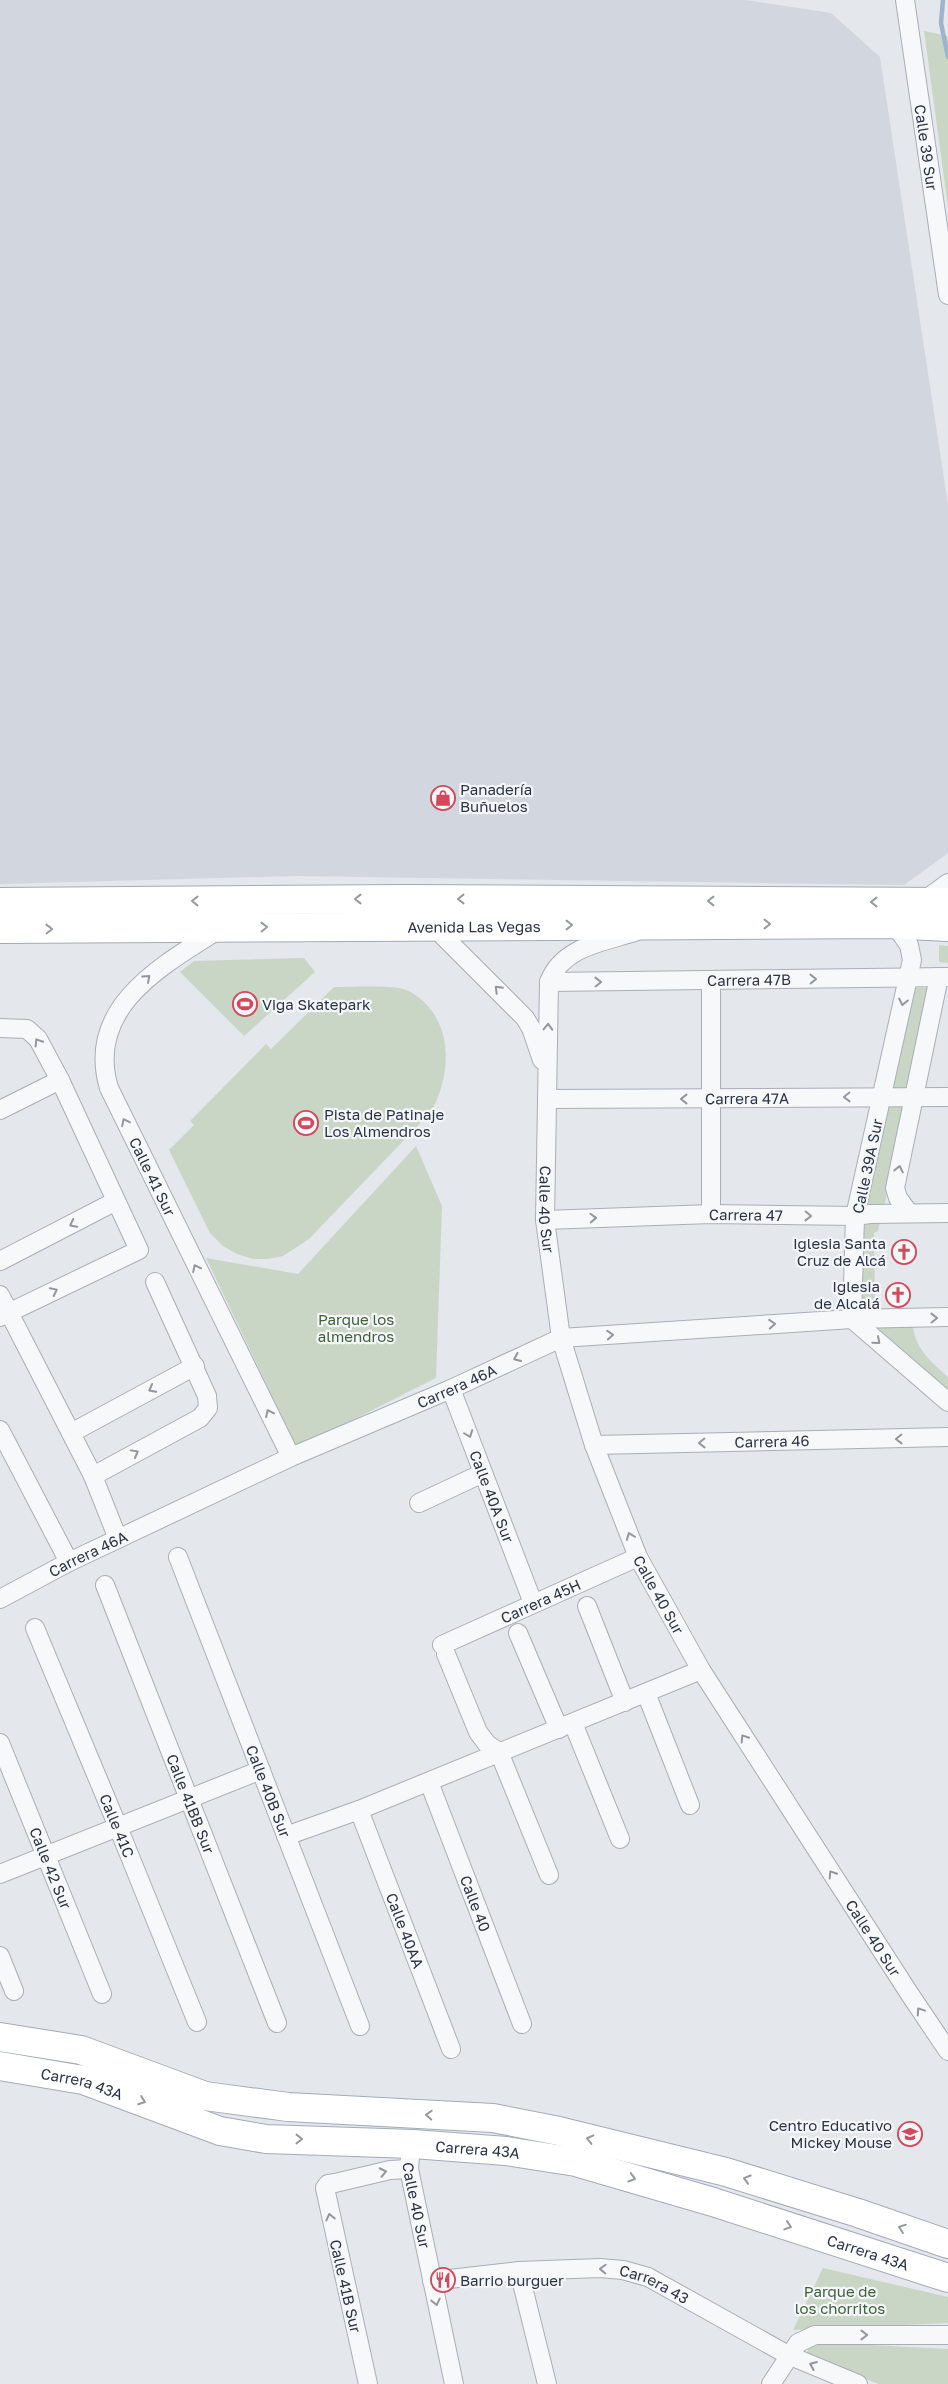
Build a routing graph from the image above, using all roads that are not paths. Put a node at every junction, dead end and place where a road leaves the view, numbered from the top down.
1 (904, 0) edge
2 (948, 295) edge
3 (948, 883) edge
4 (406, 899) junction
5 (552, 900) junction
6 (939, 901) edge
7 (0, 902) edge
8 (894, 924) junction
9 (433, 925) junction
10 (483, 925) junction
11 (660, 925) junction
12 (221, 927) junction
13 (948, 927) edge
14 (0, 929) edge
15 (908, 977) junction
16 (944, 977) edge
17 (711, 980) junction
18 (549, 982) junction
19 (0, 1028) edge
20 (546, 1075) junction
21 (60, 1080) junction
22 (882, 1097) junction
23 (914, 1098) junction
24 (948, 1098) edge
25 (713, 1099) junction
26 (547, 1100) junction
27 (0, 1110) edge
28 (116, 1201) junction
29 (909, 1213) junction
30 (948, 1213) edge
31 (712, 1214) junction
32 (856, 1216) junction
33 (545, 1220) junction
34 (0, 1262) edge
35 (155, 1282) dead end
36 (0, 1295) edge
37 (5, 1315) edge
38 (948, 1317) edge
39 (852, 1319) junction
40 (561, 1338) junction
41 (195, 1366) junction
42 (451, 1389) junction
43 (948, 1402) edge
44 (0, 1430) edge
45 (71, 1433) junction
46 (948, 1438) edge
47 (594, 1445) junction
48 (291, 1457) junction
49 (483, 1473) junction
50 (93, 1476) junction
51 (419, 1503) dead end
52 (118, 1539) junction
53 (178, 1557) dead end
54 (638, 1557) junction
55 (69, 1562) junction
56 (104, 1585) dead end
57 (0, 1599) edge
58 (533, 1603) junction
59 (587, 1606) dead end
60 (35, 1628) dead end
61 (518, 1632) dead end
62 (701, 1670) junction
63 (646, 1693) junction
64 (625, 1702) junction
65 (566, 1726) junction
66 (0, 1743) edge
67 (499, 1752) junction
68 (261, 1770) junction
69 (429, 1782) junction
70 (189, 1799) junction
71 (690, 1805) dead end
72 (359, 1810) junction
73 (118, 1827) junction
74 (286, 1836) junction
75 (620, 1839) dead end
76 (45, 1856) junction
77 (0, 1874) edge
78 (549, 1875) dead end
79 (0, 1956) edge
80 (14, 1990) dead end
81 (102, 1994) dead end
82 (197, 2022) dead end
83 (277, 2023) dead end
84 (522, 2024) dead end
85 (360, 2026) dead end
86 (0, 2037) edge
87 (451, 2049) dead end
88 (948, 2051) edge
89 (0, 2066) edge
90 (411, 2156) junction
91 (325, 2188) joint
92 (948, 2244) edge
93 (519, 2271) junction
94 (948, 2278) edge
95 (432, 2281) junction
96 (948, 2335) edge
97 (788, 2355) junction
98 (368, 2384) edge
99 (454, 2384) edge
100 (547, 2384) edge
101 (771, 2384) edge
102 (858, 2384) edge

1 - 2 street, Calle 39 Sur
3 - 6 street
5 -> 4 main road, Avenida Las Vegas
4 -> 7 main road, Avenida Las Vegas
4 - 9 street, Calle 40 Sur
6 -> 5 main road, Avenida Las Vegas
5 - 10 main road
11 -> 8 main road, Avenida Las Vegas
8 - 13 main road, Avenida Las Vegas
8 - 15 street, Calle 39A Sur
9 - 10 main road, Avenida Las Vegas
12 -> 9 main road, Avenida Las Vegas
20 -> 9 street, Calle 40 Sur
10 -> 11 main road, Avenida Las Vegas
11 - 18 street
14 -> 12 main road, Avenida Las Vegas
48 -> 12 street, Calle 41 Sur
15 - 16 street, Carrera 47B
17 -> 15 street, Carrera 47B
15 -> 22 street, Calle 39A Sur
16 - 23 street
18 -> 17 street, Carrera 47B
17 - 25 street
20 -> 18 street, Calle 40 Sur
21 -> 19 street
20 - 26 street, Calle 40 Sur
21 - 27 street
21 - 28 street
22 - 23 street, Carrera 47A
22 -> 25 street, Carrera 47A
22 - 32 street, Calle 39A Sur
23 - 24 street, Carrera 47A
29 -> 23 street
25 -> 26 street, Carrera 47A
25 - 31 street
26 - 33 street, Calle 40 Sur
28 -> 34 street
37 -> 28 street
29 - 30 street, Carrera 47
29 - 32 street, Carrera 47
31 -> 32 street, Carrera 47
33 -> 31 street, Carrera 47
32 - 39 street, Calle 39A Sur
33 - 40 street, Calle 40 Sur
35 - 41 street
36 - 37 street
37 - 45 street
39 -> 38 street, Carrera 46A
40 -> 39 street, Carrera 46A
39 -> 43 street
40 -> 42 street, Carrera 46A
40 - 47 street, Calle 40 Sur
41 -> 45 street
50 -> 41 street
42 - 48 street, Carrera 46A
42 -> 49 street, Calle 40A Sur
44 - 55 street
45 - 50 street
46 -> 47 street, Carrera 46
54 -> 47 street, Calle 40 Sur
48 - 52 street, Carrera 46A
49 - 51 street
49 - 58 street, Calle 40A Sur
50 - 52 street
52 - 55 street, Carrera 46A
53 - 68 street, Calle 40B Sur
54 - 58 street, Carrera 45H
54 - 62 street, Calle 40 Sur
55 - 57 street, Carrera 46A
56 - 70 street, Calle 41BB Sur
58 - 67 street, Carrera 45H
59 - 64 street
60 - 73 street, Calle 41C
61 - 65 street
62 - 63 street
88 -> 62 street, Calle 40 Sur
63 - 64 street
63 - 71 street
64 - 65 street
65 - 67 street
65 - 75 street
66 - 76 street, Calle 42 Sur
67 - 69 street
67 - 78 street
68 - 70 street
68 - 74 street, Calle 40B Sur
69 - 72 street
69 - 84 street, Calle 40
70 - 73 street
70 - 83 street, Calle 41BB Sur
72 - 74 street
72 - 87 street, Calle 40AA
73 - 76 street
73 - 82 street, Calle 41C
74 - 85 street, Calle 40B Sur
76 - 77 street
76 - 81 street, Calle 42 Sur
79 - 80 street
92 -> 86 main road, Carrera 43A
89 -> 90 main road, Carrera 43A
91 -> 90 street, Carrera 43A
90 -> 94 main road, Carrera 43A
90 - 95 street, Calle 40 Sur
98 -> 91 street, Calle 41B Sur
93 - 95 street, Carrera 43
97 -> 93 street, Carrera 43
93 - 100 street
95 -> 99 street, Calle 40 Sur
97 -> 96 street
97 - 101 street
102 -> 97 street, Carrera 43

